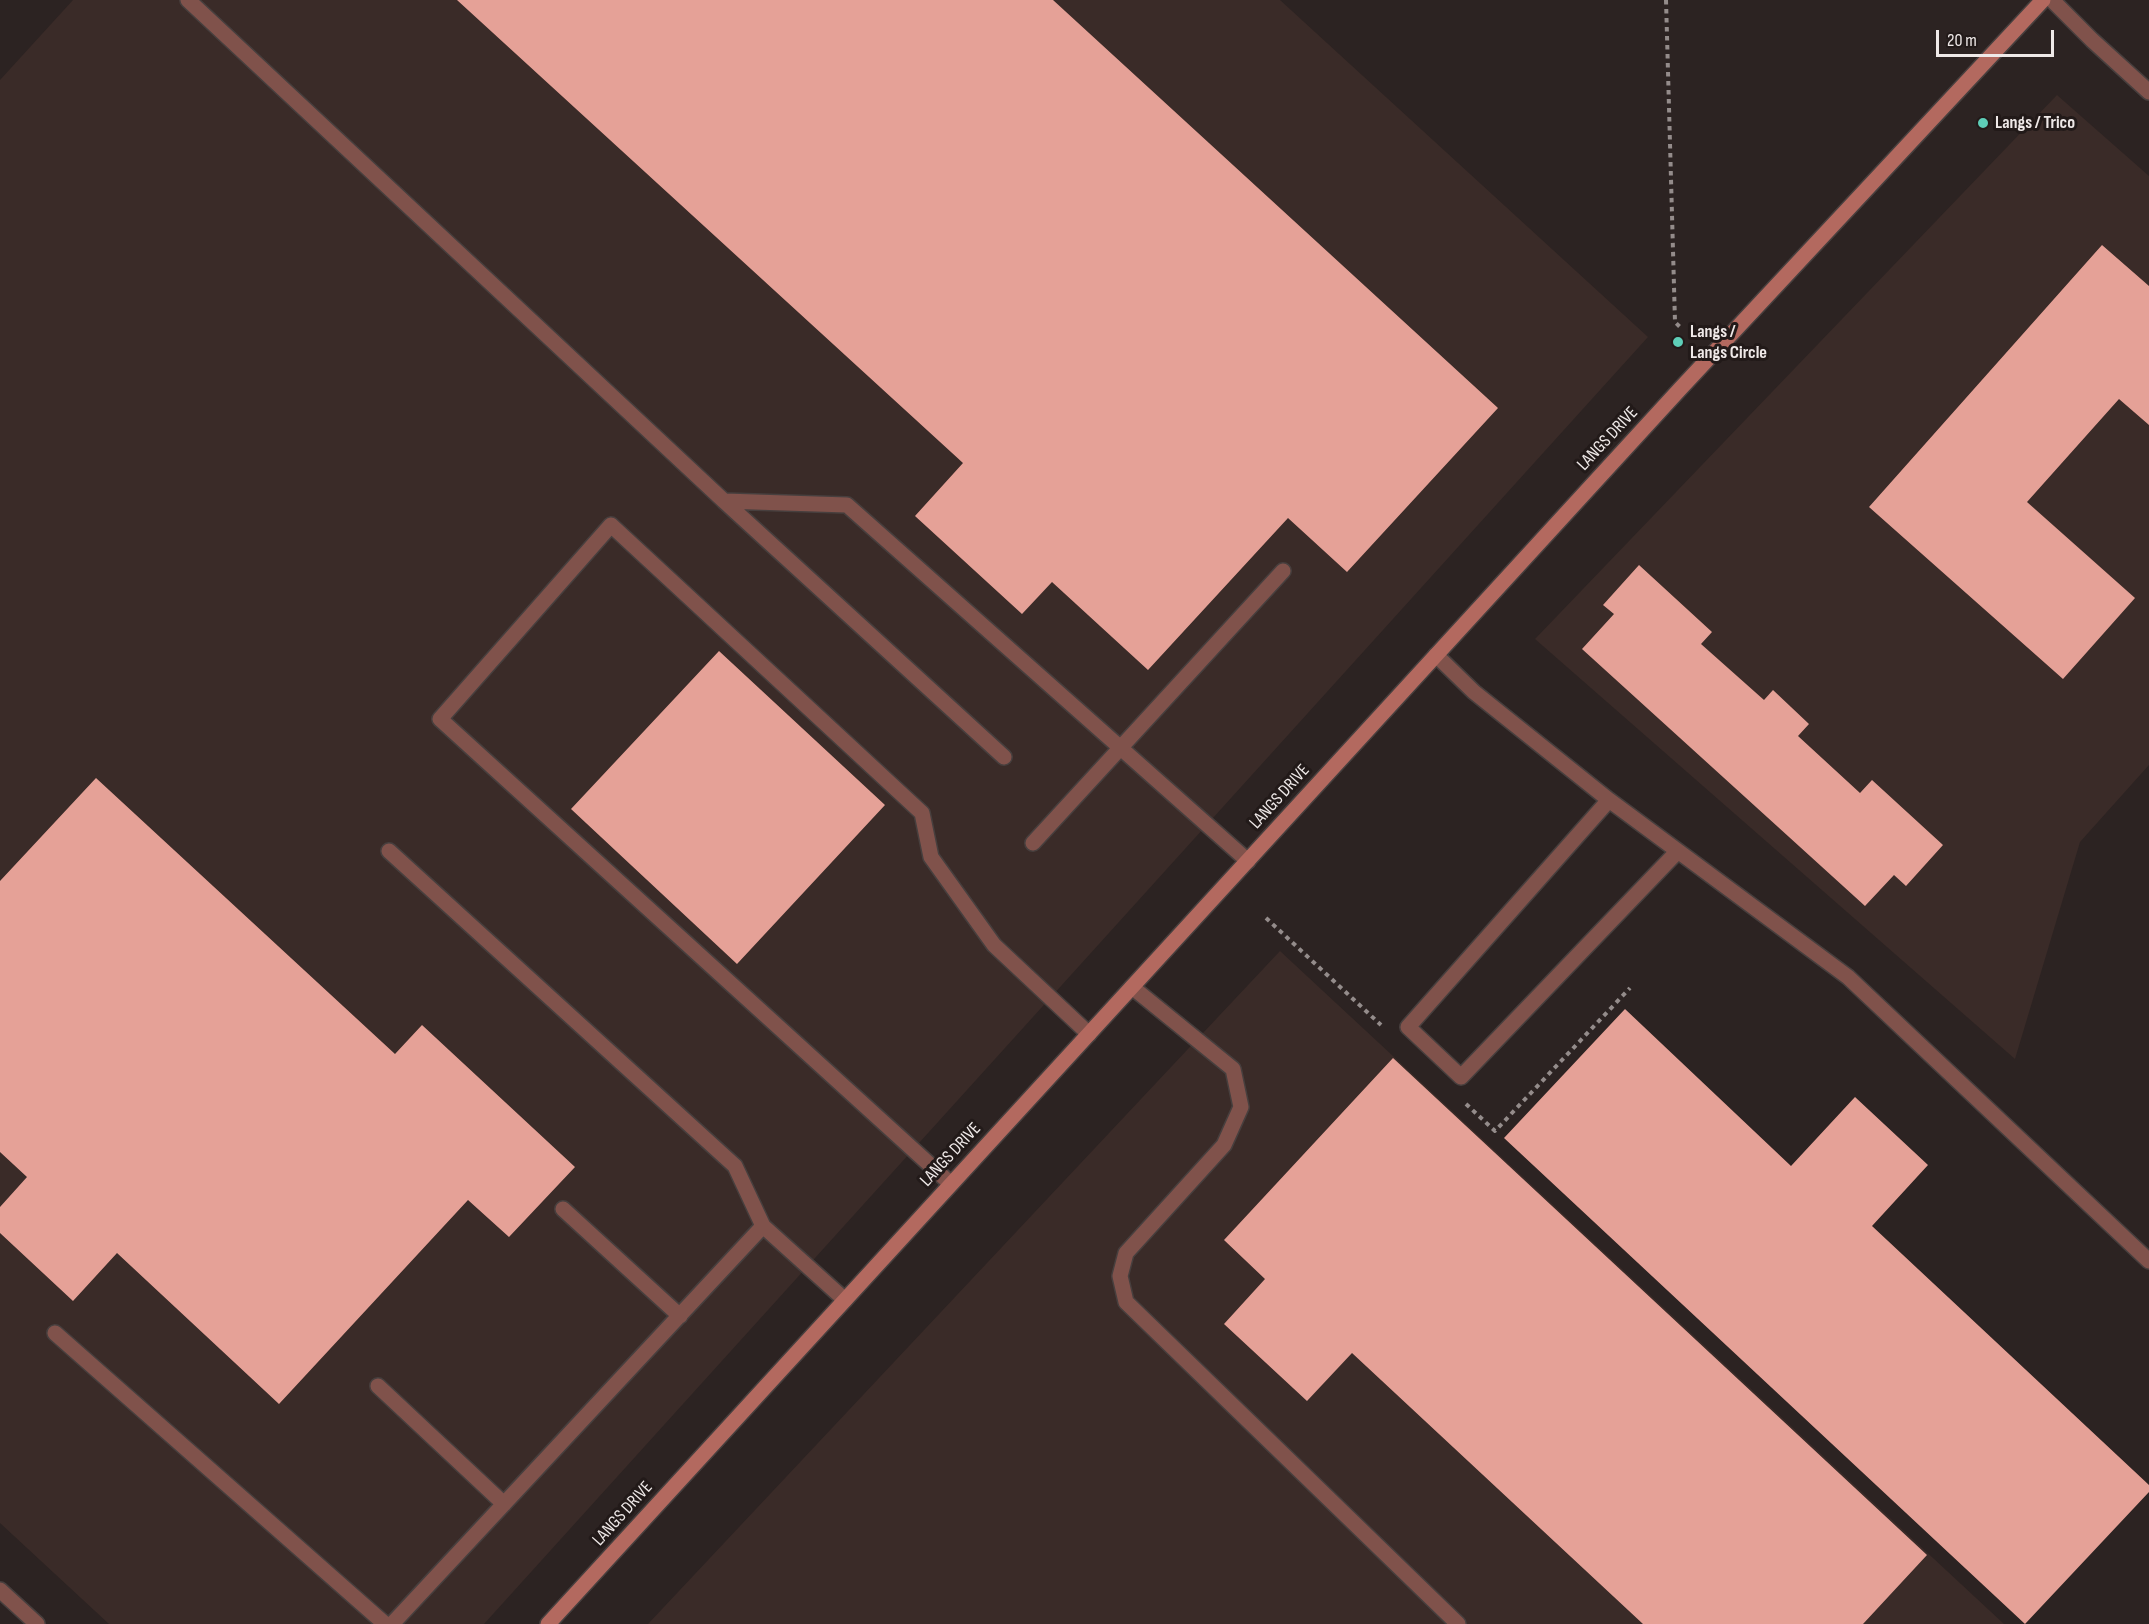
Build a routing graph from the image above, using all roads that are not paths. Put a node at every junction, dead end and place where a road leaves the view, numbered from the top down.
1 (188, 0) edge
2 (2043, 0) edge
3 (2052, 0) edge
4 (2149, 92) edge
5 (724, 501) junction
6 (1283, 571) dead end
7 (1436, 655) junction
8 (1120, 748) junction
9 (1004, 757) dead end
10 (1609, 800) junction
11 (1033, 843) dead end
12 (389, 850) dead end
13 (1677, 852) junction
14 (1248, 861) junction
15 (1132, 987) junction
16 (1089, 1034) junction
17 (951, 1184) junction
18 (562, 1209) dead end
19 (764, 1226) junction
20 (2149, 1261) edge
21 (845, 1300) junction
22 (680, 1316) junction
23 (55, 1333) dead end
24 (378, 1386) dead end
25 (504, 1504) junction
26 (0, 1590) edge
27 (36, 1624) edge
28 (385, 1624) edge
29 (392, 1624) edge
30 (548, 1624) edge
31 (1458, 1624) edge

1 - 5 street
2 - 7 street, LANGS DRIVE
3 - 4 street
5 - 8 street
5 - 9 street
6 - 8 street
7 - 10 street
7 - 14 street, LANGS DRIVE
8 - 11 street
8 - 14 street
10 - 13 street
10 - 13 street
12 - 19 street
13 - 20 street
14 - 15 street, LANGS DRIVE
15 - 16 street, LANGS DRIVE
15 - 31 street
16 - 17 street, LANGS DRIVE
16 - 17 street
17 - 21 street, LANGS DRIVE
18 - 22 street
19 - 21 street
19 - 22 street
21 - 30 street, LANGS DRIVE
22 - 25 street
23 - 28 street
24 - 25 street
25 - 29 street
26 - 27 street

